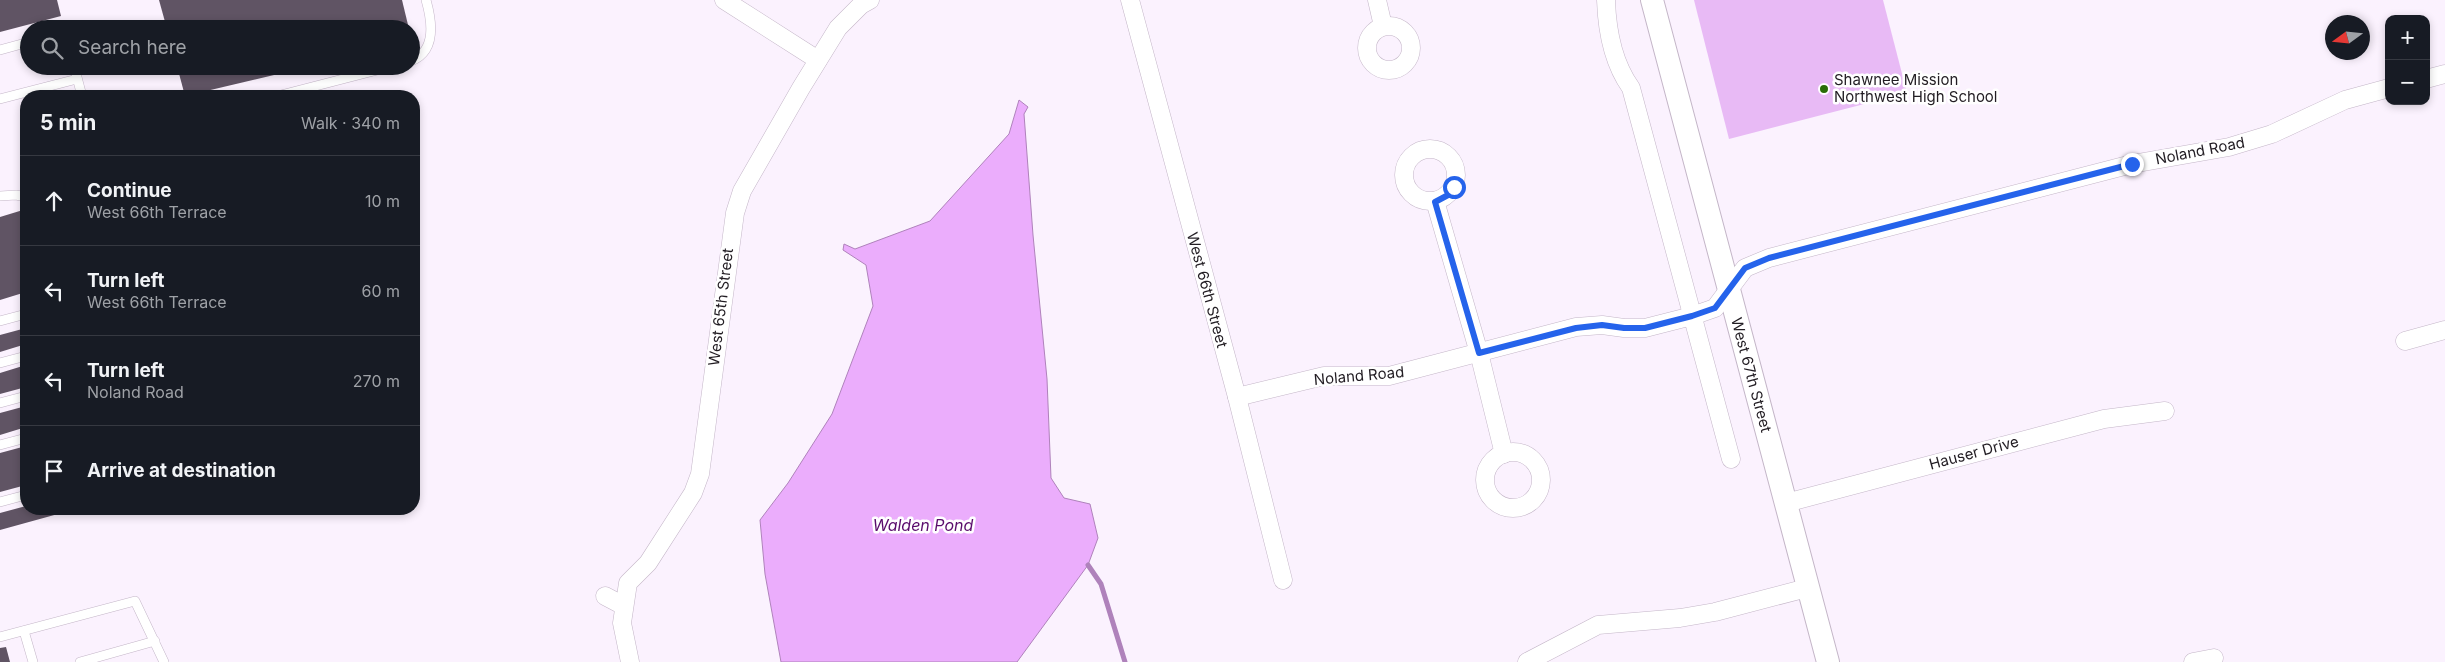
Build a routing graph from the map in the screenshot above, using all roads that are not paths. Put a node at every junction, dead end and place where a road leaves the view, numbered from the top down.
1 (426, 0) edge
2 (724, 0) edge
3 (870, 0) edge
4 (1130, 0) edge
5 (1377, 0) edge
6 (1606, 0) edge
7 (1652, 0) edge
8 (1383, 26) dead end
9 (20, 44) edge
10 (0, 50) edge
11 (420, 56) edge
12 (818, 60) junction
13 (2445, 74) edge
14 (76, 75) edge
15 (358, 75) edge
16 (2430, 78) edge
17 (77, 79) junction
18 (2385, 89) edge
19 (35, 90) edge
20 (80, 90) edge
21 (300, 90) edge
22 (20, 94) edge
23 (0, 99) edge
24 (0, 196) edge
25 (20, 196) edge
26 (1435, 202) dead end
27 (1728, 290) junction
28 (20, 316) edge
29 (1692, 316) junction
30 (0, 321) edge
31 (2445, 330) edge
32 (2405, 341) dead end
33 (1479, 353) junction
34 (20, 358) edge
35 (0, 363) edge
36 (1237, 397) junction
37 (20, 398) edge
38 (0, 403) edge
39 (2165, 411) dead end
40 (20, 440) edge
41 (0, 445) edge
42 (1504, 454) dead end
43 (1731, 459) dead end
44 (20, 497) edge
45 (0, 502) edge
46 (1786, 502) junction
47 (1283, 580) dead end
48 (1807, 588) junction
49 (605, 596) dead end
50 (624, 606) junction
51 (24, 631) junction
52 (0, 637) edge
53 (155, 641) junction
54 (2214, 658) dead end
55 (34, 662) edge
56 (80, 662) edge
57 (164, 662) edge
58 (630, 662) edge
59 (1527, 662) edge
60 (1828, 662) edge
61 (2194, 662) edge

1 - 11 lane
2 - 12 street
3 - 12 street, West 65th Street
4 - 36 street, West 66th Street
5 - 8 street
6 - 29 street
7 - 27 street, West 67th Street
9 - 10 lane
12 - 50 street, West 65th Street
13 - 16 street
14 - 17 lane
15 - 21 lane
17 - 19 lane
17 - 20 lane
18 - 27 street, Noland Road
22 - 23 lane
24 - 25 lane
26 - 33 street
27 - 29 street, Noland Road
27 - 46 street, West 67th Street
28 - 30 lane
29 - 33 street, Noland Road
29 - 43 street
31 - 32 street
33 - 36 street, Noland Road
33 - 42 street
34 - 35 lane
36 - 47 street, West 66th Street
37 - 38 lane
39 - 46 street, Hauser Drive
40 - 41 lane
44 - 45 lane
46 - 48 street, West 67th Street
48 - 59 street
48 - 60 street, West 67th Street
49 - 50 street
50 - 58 street, West 65th Street
51 - 52 lane
51 - 53 lane
51 - 55 lane
53 - 56 lane
53 - 57 lane
54 - 61 street

